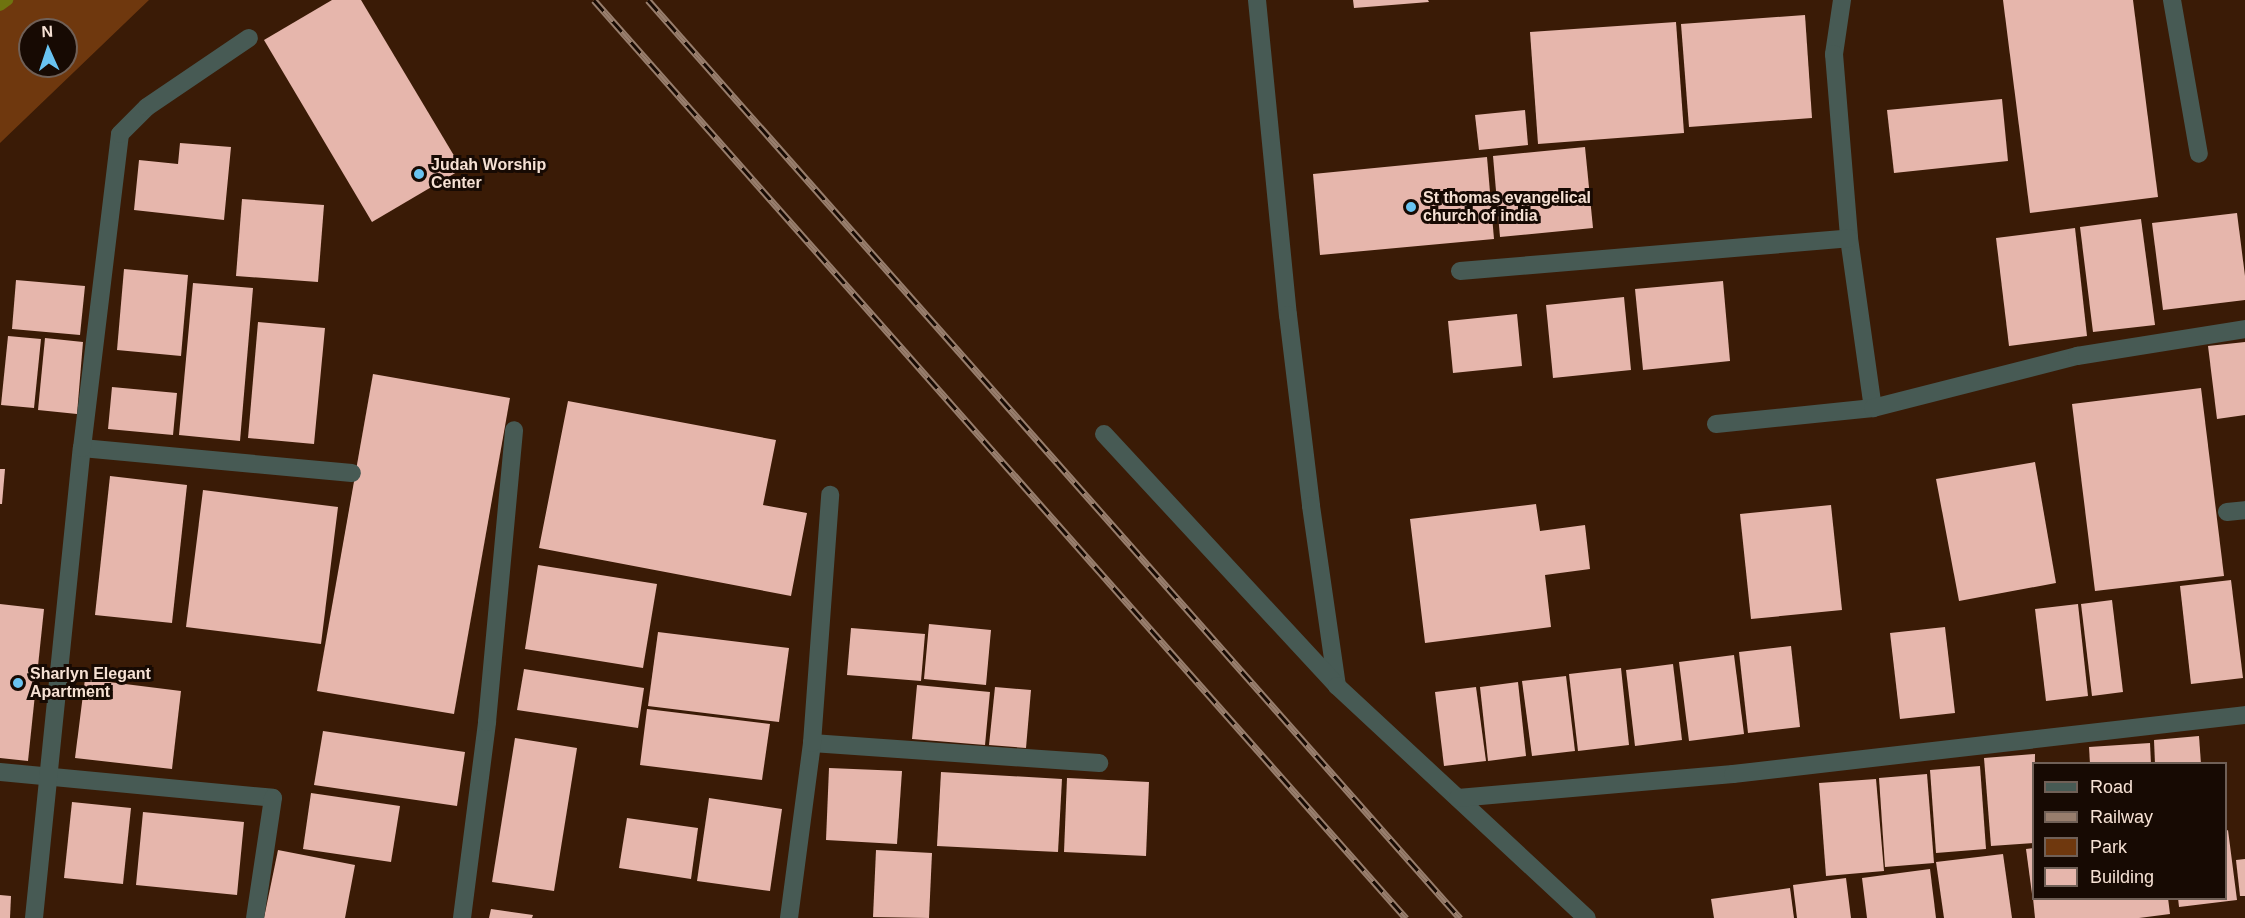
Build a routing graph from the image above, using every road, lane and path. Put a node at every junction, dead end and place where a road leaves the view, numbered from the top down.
1 (1257, 0) edge
2 (1842, 0) edge
3 (2172, 0) edge
4 (249, 38) dead end
5 (2199, 154) dead end
6 (1849, 238) junction
7 (1460, 271) dead end
8 (2245, 329) edge
9 (1873, 408) junction
10 (1716, 424) dead end
11 (514, 430) dead end
12 (1104, 434) dead end
13 (82, 448) junction
14 (352, 472) dead end
15 (830, 495) dead end
16 (1337, 686) junction
17 (2245, 715) edge
18 (812, 743) junction
19 (1099, 763) dead end
20 (0, 772) edge
21 (49, 777) junction
22 (1458, 798) junction
23 (33, 918) edge
24 (255, 918) edge
25 (462, 918) edge
26 (789, 918) edge
27 (1587, 918) edge

1 - 16 street
2 - 6 street
3 - 5 street
4 - 13 street
6 - 7 street
6 - 9 street
8 - 9 street
9 - 10 street
11 - 25 street
12 - 16 street
13 - 14 street
13 - 21 street
15 - 18 street
16 - 22 street
17 - 22 street
18 - 19 street
18 - 26 street
20 - 21 street
21 - 23 street
21 - 24 street
22 - 27 street

